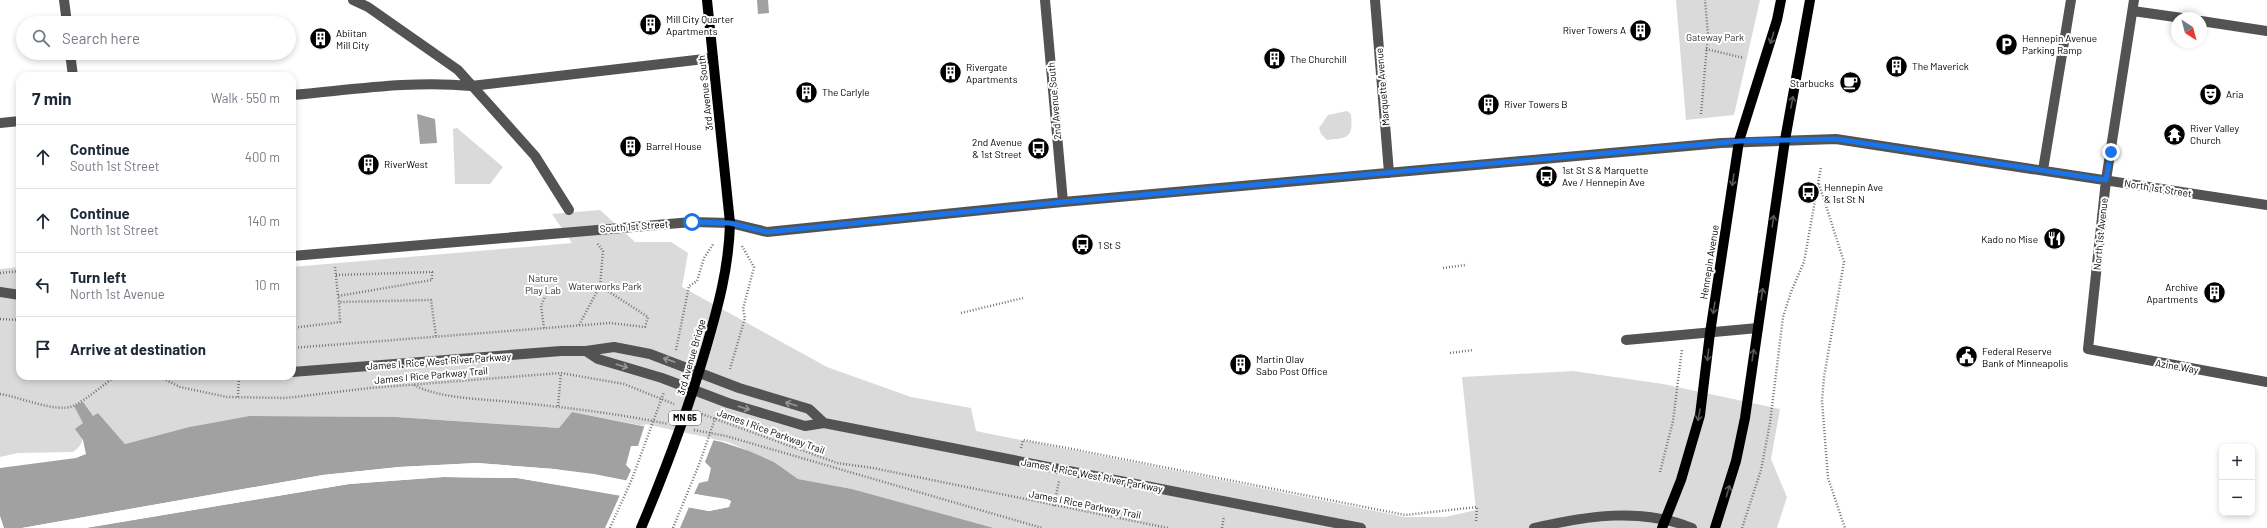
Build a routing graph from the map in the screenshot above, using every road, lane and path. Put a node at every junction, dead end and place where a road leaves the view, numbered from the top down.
1 (64, 0) edge
2 (353, 0) edge
3 (707, 0) edge
4 (1045, 0) edge
5 (1375, 0) edge
6 (1705, 0) edge
7 (1781, 0) edge
8 (1810, 0) edge
9 (2071, 0) edge
10 (2134, 0) edge
11 (2133, 10) junction
12 (65, 16) edge
13 (2171, 16) edge
14 (2207, 22) edge
15 (2267, 31) edge
16 (1706, 50) junction
17 (713, 58) junction
18 (1744, 58) dead end
19 (71, 60) edge
20 (72, 72) edge
21 (471, 86) junction
22 (296, 96) edge
23 (1701, 114) dead end
24 (16, 121) edge
25 (0, 122) edge
26 (1785, 140) junction
27 (1740, 141) junction
28 (1820, 167) dead end
29 (2043, 170) junction
30 (1390, 174) junction
31 (2106, 180) junction
32 (1818, 182) junction
33 (1063, 202) junction
34 (2267, 205) edge
35 (570, 210) dead end
36 (730, 223) junction
37 (594, 240) dead end
38 (296, 256) edge
39 (704, 258) dead end
40 (1465, 265) dead end
41 (335, 267) dead end
42 (754, 267) dead end
43 (1443, 268) dead end
44 (16, 271) edge
45 (0, 273) edge
46 (336, 275) junction
47 (600, 286) junction
48 (0, 292) edge
49 (16, 294) edge
50 (546, 294) dead end
51 (338, 296) junction
52 (1023, 298) dead end
53 (339, 302) junction
54 (719, 303) joint
55 (961, 313) dead end
56 (0, 318) edge
57 (16, 320) edge
58 (578, 326) junction
59 (296, 328) edge
60 (544, 328) junction
61 (1758, 328) junction
62 (1710, 333) junction
63 (436, 336) junction
64 (1684, 336) junction
65 (1626, 340) dead end
66 (296, 348) edge
67 (2088, 349) joint
68 (1473, 350) dead end
69 (586, 351) junction
70 (675, 352) dead end
71 (1450, 353) dead end
72 (296, 372) edge
73 (561, 373) junction
74 (728, 376) dead end
75 (110, 380) edge
76 (166, 380) edge
77 (239, 380) edge
78 (2267, 382) edge
79 (414, 385) junction
80 (665, 389) dead end
81 (0, 394) edge
82 (238, 397) junction
83 (558, 406) junction
84 (681, 406) dead end
85 (695, 412) dead end
86 (718, 412) dead end
87 (824, 423) junction
88 (673, 425) dead end
89 (688, 428) dead end
90 (1021, 449) dead end
91 (1660, 472) dead end
92 (1224, 516) dead end
93 (1476, 523) dead end
94 (610, 528) edge
95 (641, 528) edge
96 (673, 528) edge
97 (1042, 528) edge
98 (1168, 528) edge
99 (1222, 528) edge
100 (1361, 528) edge
101 (1534, 528) edge
102 (1662, 528) edge
103 (1692, 528) edge
104 (1715, 528) edge
105 (1742, 528) edge
106 (1845, 528) edge

1 - 12 street
2 - 21 street
3 - 17 main road, 3rd Avenue South / MN 65
4 - 33 street, 2nd Avenue South
5 - 30 street, Marquette Avenue
6 - 16 path
7 -> 27 main road, Hennepin Avenue
26 -> 8 main road
9 - 29 street
10 - 11 street, North 1st Avenue
11 - 13 street
11 - 31 street, North 1st Avenue
14 - 15 street
16 - 18 path
16 - 23 path
17 - 21 street
17 - 36 main road, 3rd Avenue South / MN 65
19 - 20 street
21 - 22 street
21 - 35 street
24 - 25 street
26 - 27 street, North 1st Street
26 - 29 street, North 1st Street
61 -> 26 main road
27 - 30 street, South 1st Street
27 -> 62 main road, Hennepin Avenue
28 - 32 path
29 - 31 street, North 1st Street
30 - 33 street, South 1st Street
31 - 34 street, North 1st Street
31 - 67 street, North 1st Avenue
32 - 105 path
32 - 106 path
33 - 36 street, South 1st Street
36 - 38 street, South 1st Street
36 - 54 main road, 3rd Avenue South / MN 65
37 - 47 path
39 - 70 path
40 - 43 path
41 - 46 path
42 - 74 path
44 - 45 path
46 - 51 path
46 - 51 path
47 - 58 path
47 - 58 path
48 - 49 street
50 - 60 path
51 - 53 path
52 - 55 path
53 - 59 path
53 - 63 path
54 - 95 main road, 3rd Avenue Bridge / MN 65
56 - 57 path
58 - 60 path
60 - 63 path
61 - 62 street
104 -> 61 main road
62 - 64 street
62 -> 102 main road, Hennepin Avenue
63 - 66 path
64 - 65 street
64 - 91 path
67 - 78 street, Azine Way
68 - 71 path
69 - 72 street, James I. Rice West River Parkway
69 -> 87 street, James I. Rice West River Parkway
87 -> 69 street, James I. Rice West River Parkway
73 - 79 path, James I Rice Parkway Trail
73 - 83 path
73 - 84 path, James I Rice Parkway Trail
75 - 81 path
76 - 82 path, James I Rice Parkway Trail
77 - 82 path
79 - 82 path, James I Rice Parkway Trail
79 - 83 path
80 - 94 path
83 - 88 path
85 - 98 path, James I Rice Parkway Trail
86 - 96 path
87 - 100 street, James I. Rice West River Parkway
89 - 97 path
90 - 93 path
92 - 99 path
101 - 103 street

